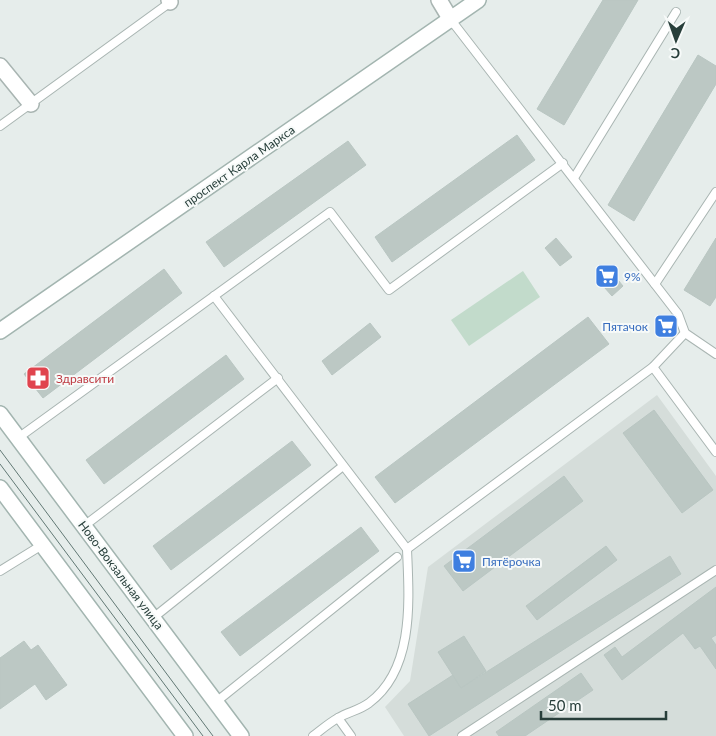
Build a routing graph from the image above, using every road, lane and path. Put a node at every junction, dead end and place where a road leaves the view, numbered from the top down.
1 (171, 0) edge
2 (439, 0) edge
3 (478, 0) edge
4 (676, 12) dead end
5 (451, 20) junction
6 (0, 66) edge
7 (31, 104) junction
8 (0, 126) edge
9 (563, 163) junction
10 (574, 178) junction
11 (716, 192) edge
12 (656, 284) junction
13 (214, 296) junction
14 (0, 332) edge
15 (685, 334) junction
16 (716, 354) edge
17 (653, 367) junction
18 (278, 378) junction
19 (0, 414) edge
20 (18, 438) junction
21 (716, 452) edge
22 (343, 466) junction
23 (0, 488) edge
24 (84, 526) junction
25 (42, 545) junction
26 (407, 549) junction
27 (397, 557) dead end
28 (716, 570) edge
29 (0, 571) edge
30 (153, 618) junction
31 (216, 702) junction
32 (338, 718) junction
33 (185, 736) edge
34 (241, 736) edge
35 (313, 736) edge
36 (351, 736) edge
37 (462, 736) edge

1 - 7 lane
2 - 5 main road
3 - 5 main road, проспект Карла Маркса
4 - 10 lane
5 - 9 lane
5 - 14 main road, проспект Карла Маркса
6 - 7 main road
7 - 8 lane
9 - 10 lane
9 - 13 lane
10 - 12 lane
11 - 12 lane
12 - 15 lane
13 - 18 lane
13 - 20 lane
15 - 16 lane
15 - 17 lane
17 - 21 lane
17 - 26 lane
18 - 22 lane
18 - 24 lane
19 - 20 main road, Ново-Вокзальная улица
20 - 24 main road, Ново-Вокзальная улица
22 - 26 lane
22 - 30 lane
23 - 25 main road
24 - 30 main road, Ново-Вокзальная улица
25 - 29 lane
25 - 33 main road
26 - 32 lane
27 - 31 lane
28 - 37 lane
30 - 31 main road, Ново-Вокзальная улица
31 - 34 main road, Ново-Вокзальная улица
32 - 35 lane
32 - 36 lane

